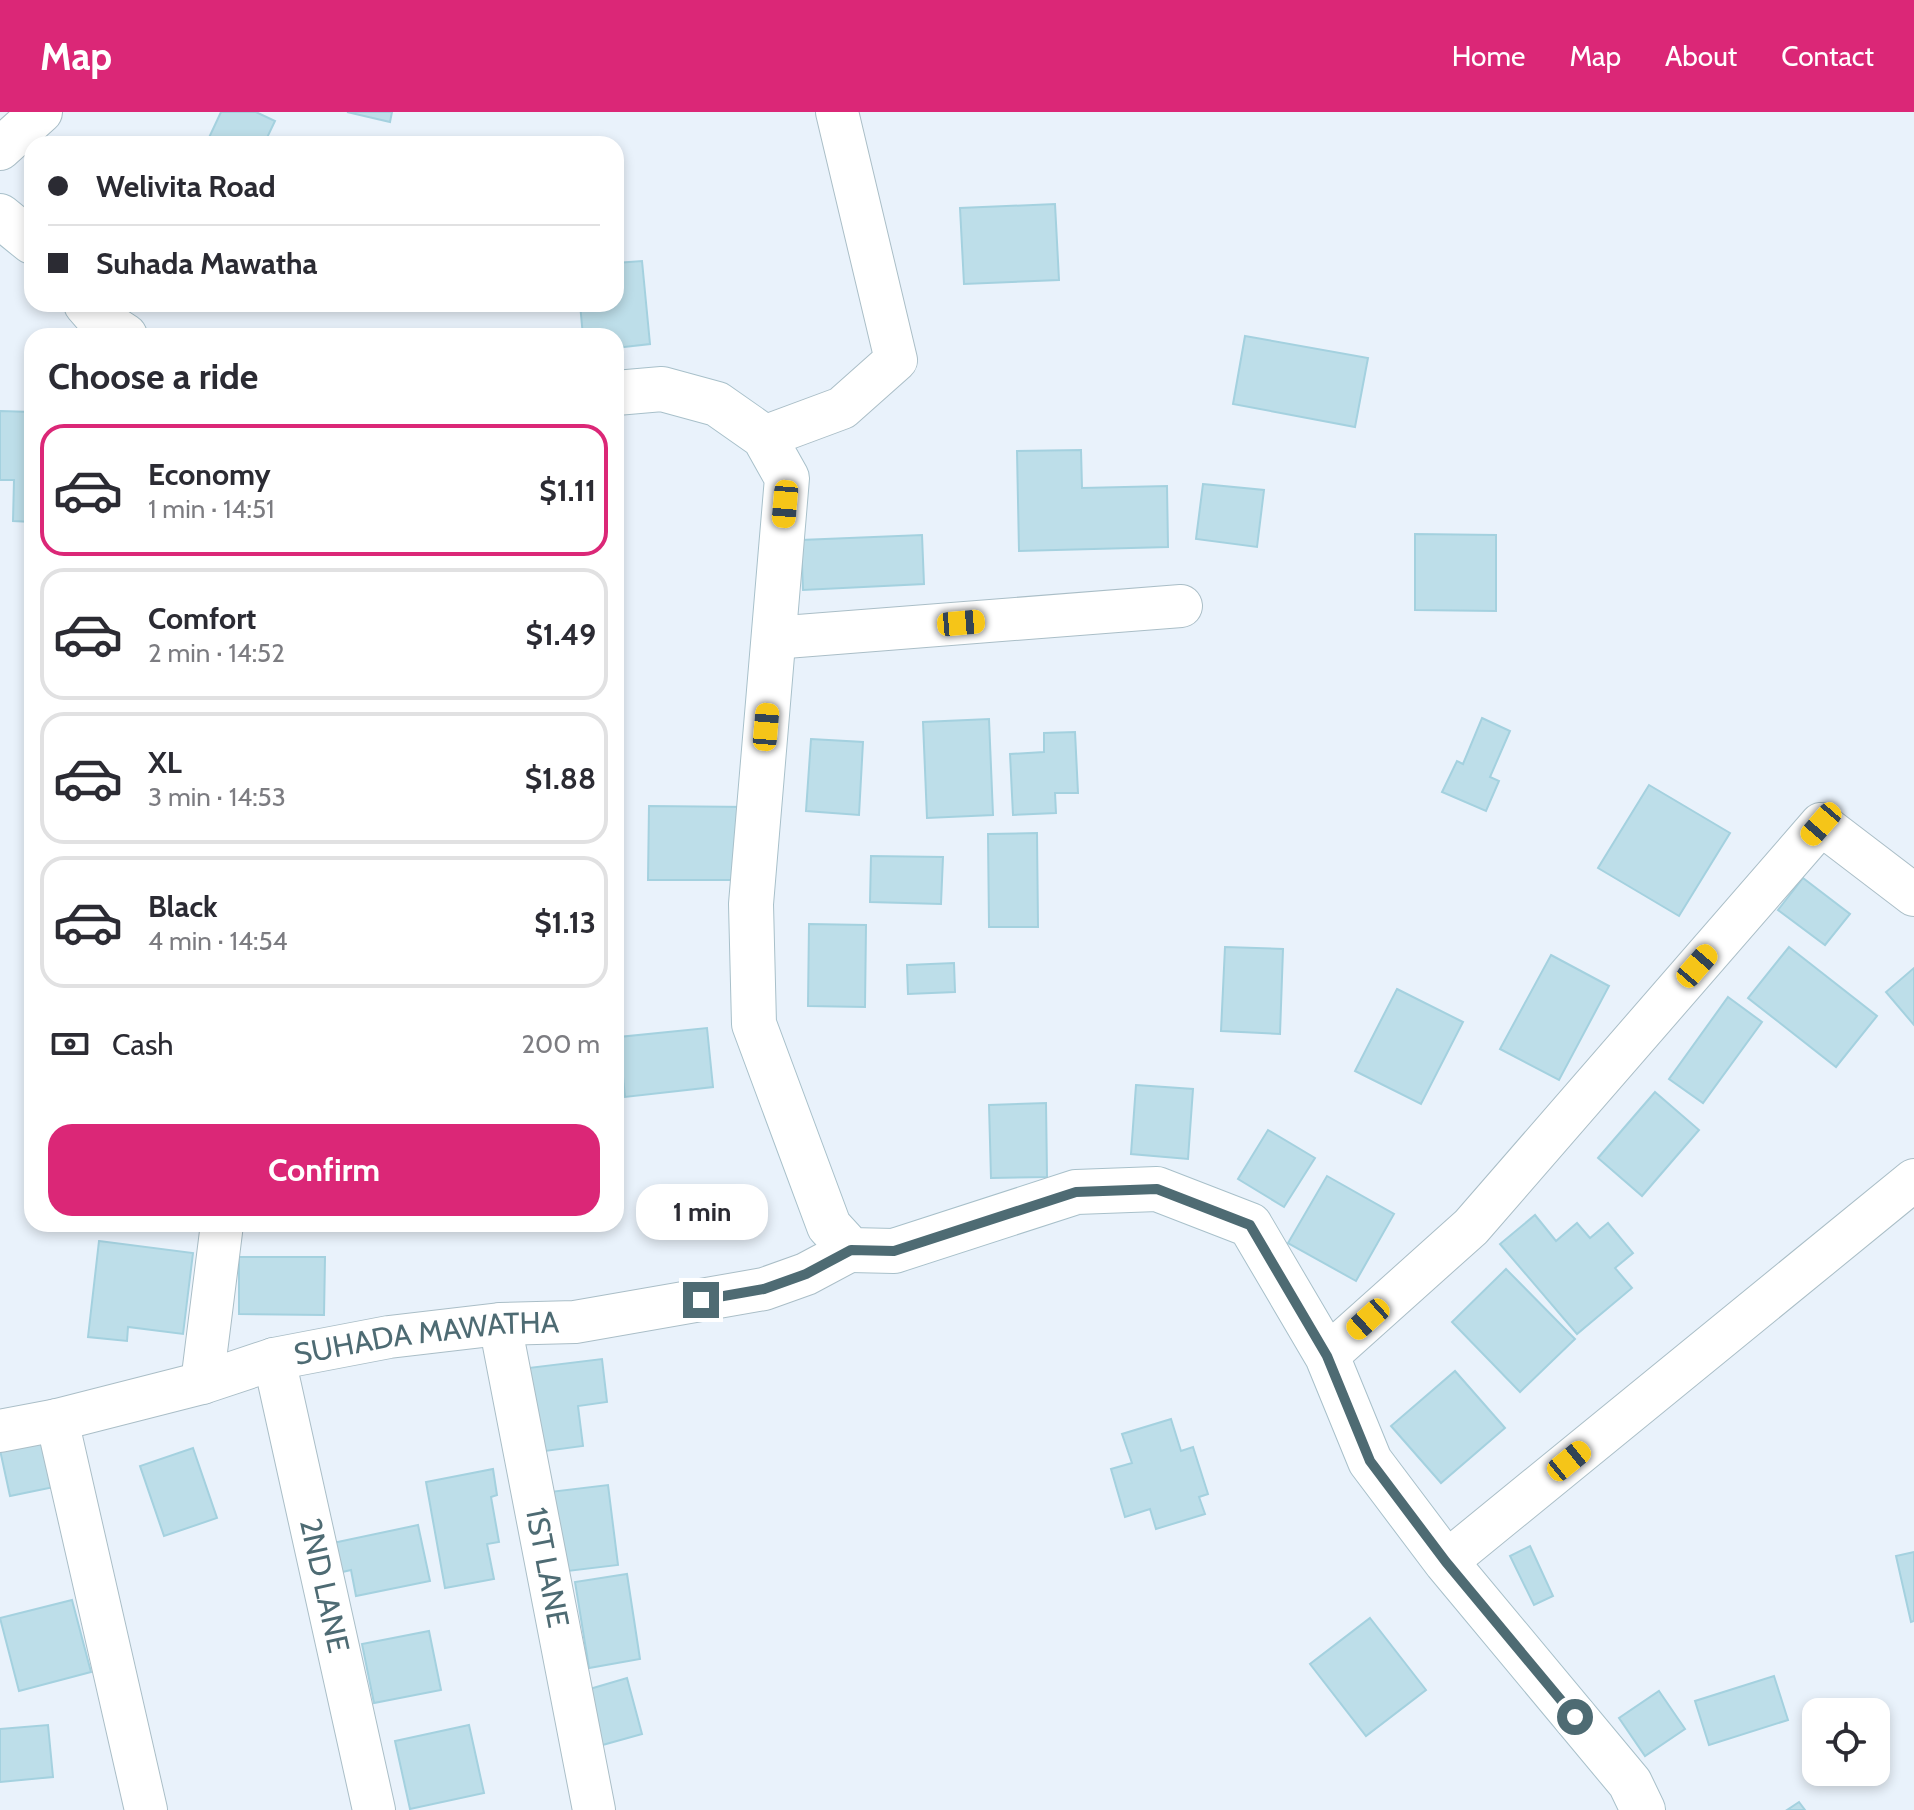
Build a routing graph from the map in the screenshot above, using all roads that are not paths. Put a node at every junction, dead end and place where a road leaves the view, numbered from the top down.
1 (41, 112) edge
2 (837, 112) edge
3 (0, 149) edge
4 (0, 216) edge
5 (24, 236) edge
6 (93, 312) edge
7 (113, 328) edge
8 (624, 392) edge
9 (764, 437) junction
10 (1181, 606) dead end
11 (773, 638) junction
12 (1914, 895) edge
13 (1914, 1180) edge
14 (221, 1232) edge
15 (851, 1250) junction
16 (500, 1324) junction
17 (1327, 1356) junction
18 (274, 1359) junction
19 (202, 1383) junction
20 (57, 1420) junction
21 (0, 1431) edge
22 (1446, 1562) junction
23 (146, 1810) edge
24 (374, 1810) edge
25 (594, 1810) edge
26 (1643, 1810) edge

1 - 3 street
2 - 9 street
4 - 5 street
6 - 7 street
8 - 9 street
9 - 11 street
10 - 11 street
11 - 15 street
12 - 17 street
13 - 22 street
14 - 19 street
15 - 16 street, SUHADA MAWATHA
15 - 17 street
16 - 18 street, SUHADA MAWATHA
16 - 25 street, 1ST LANE
17 - 22 street
18 - 19 street, SUHADA MAWATHA
18 - 24 street, 2ND LANE
19 - 20 street, SUHADA MAWATHA
20 - 21 street, SUHADA MAWATHA
20 - 23 street
22 - 26 street

